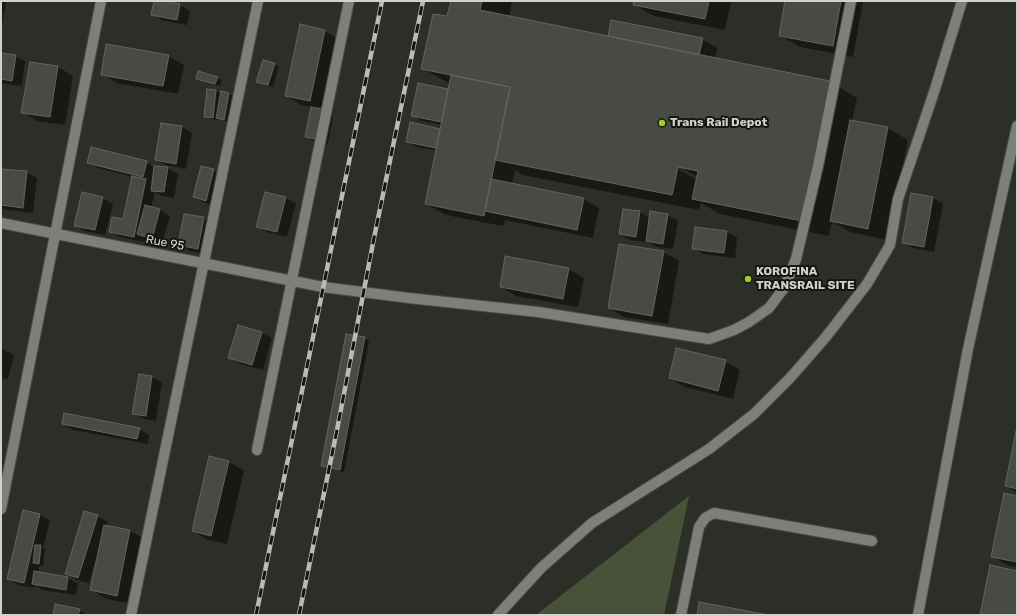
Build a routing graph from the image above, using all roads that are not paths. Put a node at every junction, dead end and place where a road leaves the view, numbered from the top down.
1 (101, 1) edge
2 (258, 1) edge
3 (349, 1) edge
4 (851, 1) edge
5 (962, 1) edge
6 (1017, 126) edge
7 (1, 223) edge
8 (55, 234) junction
9 (204, 264) junction
10 (292, 281) junction
11 (257, 450) dead end
12 (1, 509) edge
13 (872, 542) dead end
14 (131, 615) edge
15 (498, 615) edge
16 (681, 615) edge
17 (918, 615) edge

1 - 8 street
2 - 9 street
3 - 10 street
4 - 10 street, Rue 95
5 - 15 street
6 - 17 street
7 - 8 street, Rue 95
8 - 9 street, Rue 95
8 - 12 street
9 - 10 street, Rue 95
9 - 14 street
10 - 11 street
13 - 16 street

